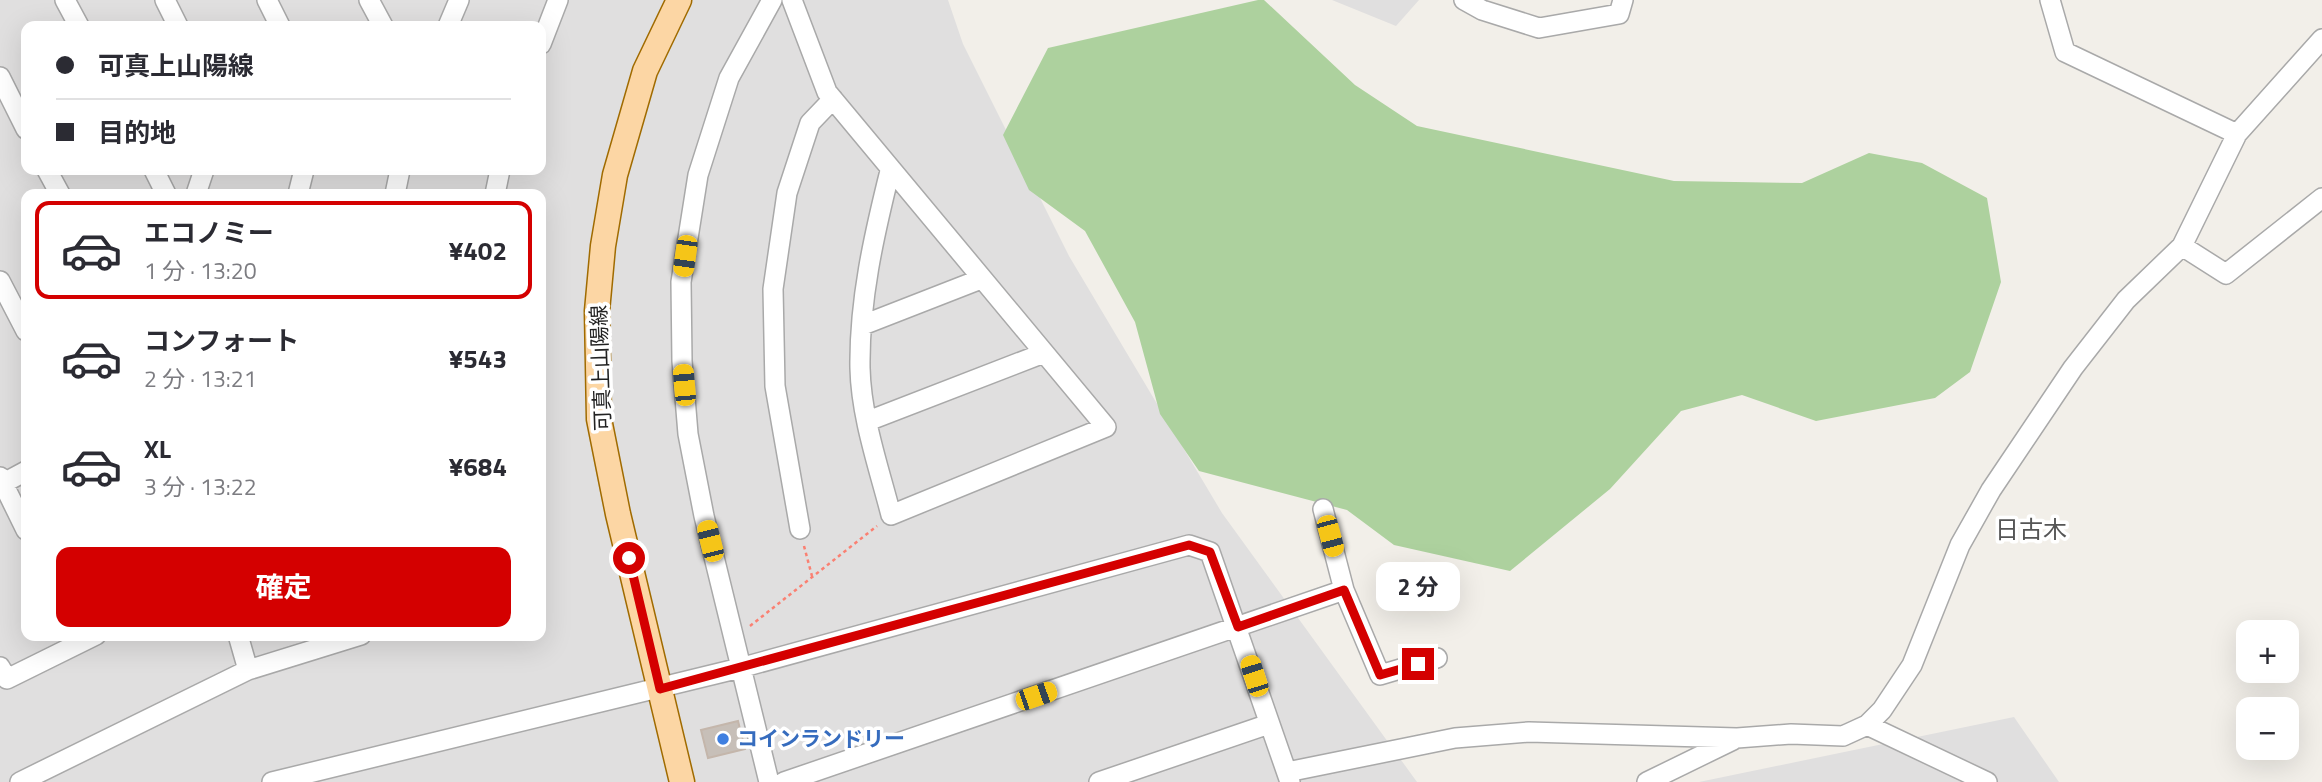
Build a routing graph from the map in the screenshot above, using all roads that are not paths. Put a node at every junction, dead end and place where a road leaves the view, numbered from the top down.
1 (65, 0) edge
2 (165, 0) edge
3 (267, 0) edge
4 (369, 0) edge
5 (459, 0) edge
6 (558, 0) edge
7 (679, 0) edge
8 (772, 0) edge
9 (792, 0) edge
10 (1464, 0) edge
11 (1623, 0) edge
12 (2050, 0) edge
13 (76, 21) edge
14 (176, 21) edge
15 (278, 21) edge
16 (380, 21) edge
17 (450, 21) edge
18 (546, 31) edge
19 (2322, 39) edge
20 (0, 77) edge
21 (833, 99) junction
22 (21, 119) edge
23 (2237, 134) junction
24 (890, 171) junction
25 (2322, 198) edge
26 (2182, 246) junction
27 (981, 279) junction
28 (0, 281) edge
29 (21, 321) edge
30 (863, 325) junction
31 (1044, 354) junction
32 (868, 421) junction
33 (21, 473) edge
34 (1, 482) edge
35 (1323, 509) dead end
36 (21, 520) edge
37 (800, 529) road end
38 (1344, 590) junction
39 (1238, 627) junction
40 (84, 641) edge
41 (240, 641) edge
42 (342, 641) edge
43 (1437, 658) dead end
44 (0, 667) edge
45 (740, 668) junction
46 (248, 670) junction
47 (660, 689) junction
48 (1269, 724) junction
49 (1867, 725) junction
50 (1737, 738) junction
51 (1288, 777) edge
52 (20, 782) edge
53 (272, 782) edge
54 (682, 782) edge
55 (769, 782) edge
56 (784, 782) edge
57 (1099, 782) edge
58 (1647, 782) edge
59 (1987, 782) edge

1 - 13 street
2 - 14 street
3 - 15 street
4 - 16 street
5 - 17 street
6 - 18 street
7 - 47 main road, 可真上山陽線
8 - 45 street
9 - 21 street
10 - 11 street
12 - 23 street
19 - 23 street
20 - 22 street
21 - 24 street
21 - 37 street
23 - 26 street
24 - 27 street
24 - 30 street
25 - 26 street
26 - 49 street
27 - 30 street
27 - 31 street
28 - 29 street
30 - 32 street
31 - 32 street
31 - 32 street
33 - 34 street
34 - 36 street
35 - 38 street
38 - 39 street
38 - 43 street
39 - 45 street
39 - 48 street
39 - 56 street
40 - 44 street
41 - 46 street
42 - 46 street
45 - 47 street
45 - 55 street
46 - 52 street
47 - 53 street
47 - 54 main road, 可真上山陽線
48 - 51 street
48 - 57 street
49 - 50 street
49 - 59 street
50 - 51 street
50 - 58 street

